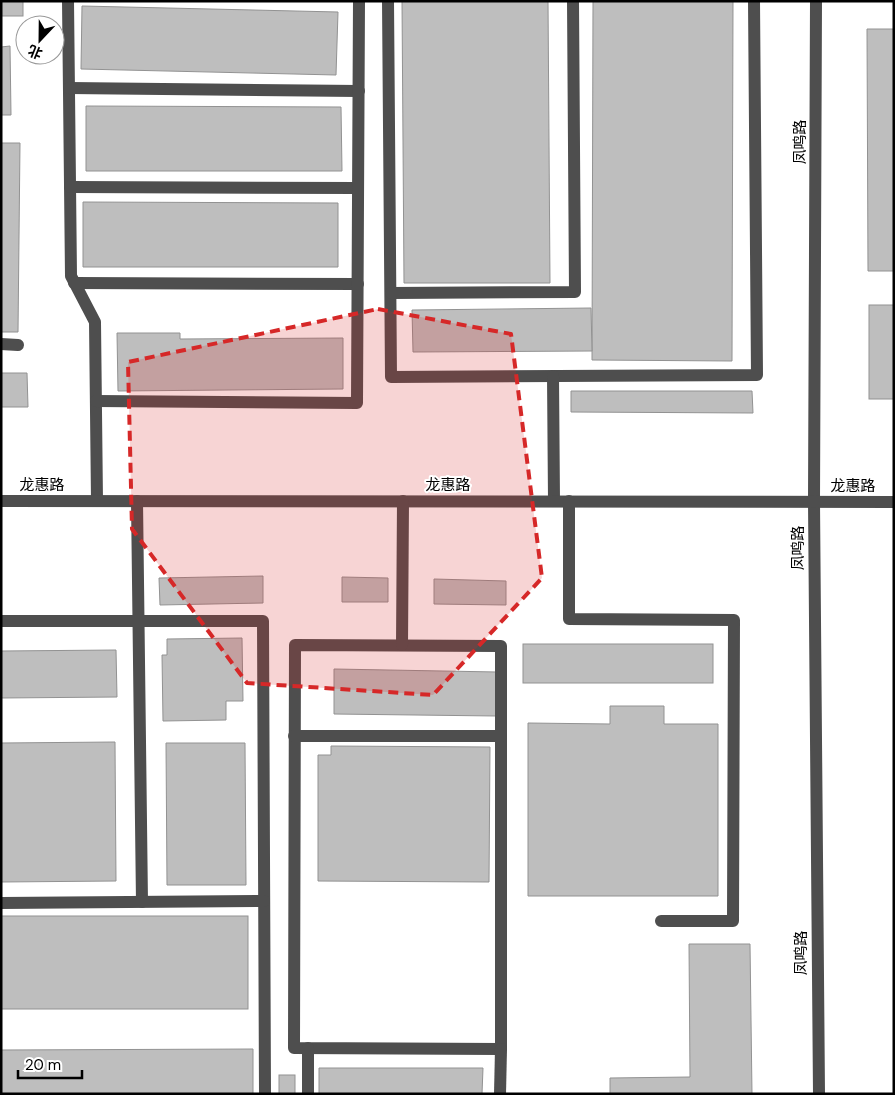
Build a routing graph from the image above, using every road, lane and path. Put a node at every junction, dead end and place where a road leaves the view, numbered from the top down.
1 (68, 1) edge
2 (359, 1) edge
3 (388, 1) edge
4 (573, 1) edge
5 (754, 1) edge
6 (816, 1) edge
7 (69, 88) junction
8 (359, 91) junction
9 (70, 187) junction
10 (358, 188) junction
11 (74, 283) junction
12 (358, 284) junction
13 (391, 294) junction
14 (1, 344) edge
15 (18, 345) dead end
16 (553, 376) junction
17 (96, 401) junction
18 (1, 501) edge
19 (97, 501) junction
20 (137, 501) junction
21 (402, 501) junction
22 (554, 501) junction
23 (569, 501) junction
24 (814, 502) junction
25 (894, 502) edge
26 (1, 621) edge
27 (138, 621) junction
28 (402, 645) junction
29 (294, 736) junction
30 (501, 736) junction
31 (264, 901) junction
32 (142, 902) junction
33 (1, 904) edge
34 (661, 921) dead end
35 (308, 1048) junction
36 (501, 1049) junction
37 (265, 1094) edge
38 (308, 1094) edge
39 (500, 1094) edge
40 (818, 1094) edge

1 - 7 street
2 - 8 street
3 - 13 street
4 - 13 street
5 - 16 street
6 - 24 street, 凤鸣路
7 - 8 street
7 - 9 street
8 - 10 street
9 - 10 street
9 - 11 street
10 - 12 street
11 - 12 street
11 - 17 street
12 - 17 street
13 - 16 street
14 - 15 street
16 - 22 street
17 - 19 street
18 - 19 street, 龙惠路
19 - 20 street, 龙惠路
20 - 21 street, 龙惠路
20 - 27 street
21 - 22 street, 龙惠路
21 - 28 street
22 - 23 street, 龙惠路
23 - 24 street, 龙惠路
23 - 34 street
24 - 25 street, 龙惠路
24 - 40 street, 凤鸣路
26 - 27 street
27 - 31 street
27 - 32 street
28 - 29 street
28 - 30 street
29 - 30 street
29 - 35 street
30 - 36 street
31 - 32 street
31 - 37 street
32 - 33 street
35 - 36 street
35 - 38 street
36 - 39 street

